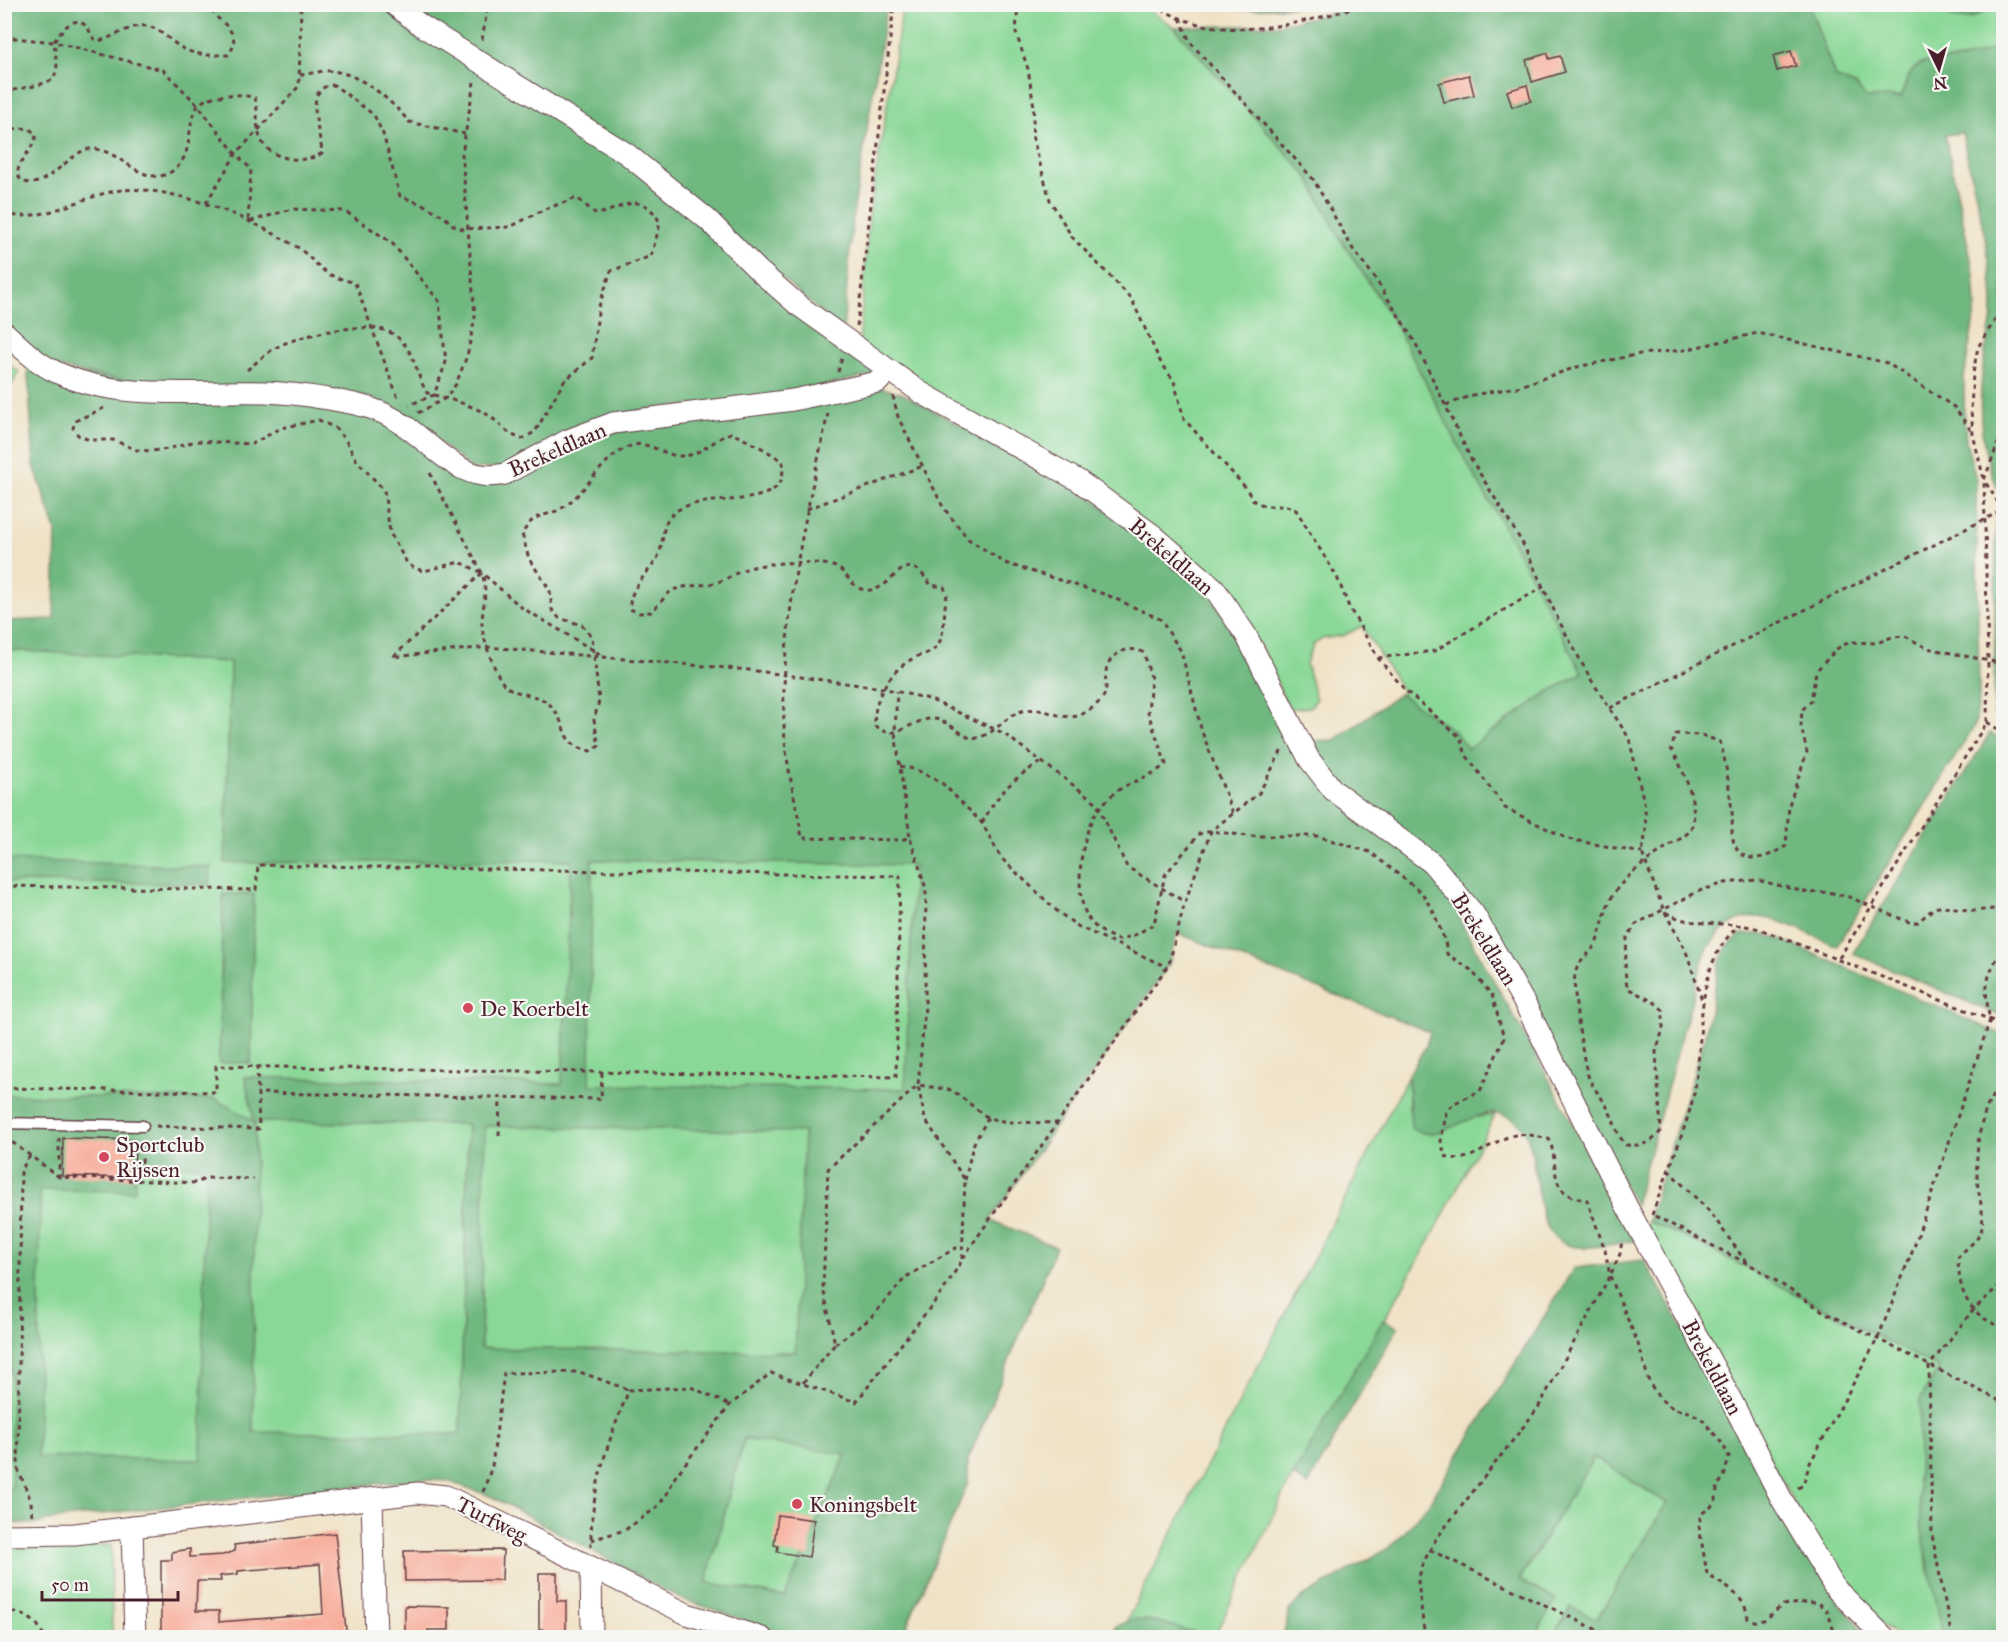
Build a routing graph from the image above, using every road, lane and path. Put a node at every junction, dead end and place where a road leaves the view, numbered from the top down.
1 (214, 4) edge
2 (301, 4) edge
3 (393, 4) edge
4 (488, 4) edge
5 (894, 4) edge
6 (1018, 4) edge
7 (1154, 4) edge
8 (1366, 4) edge
9 (1180, 18) junction
10 (4, 37) edge
11 (54, 42) junction
12 (479, 61) junction
13 (300, 75) junction
14 (4, 92) edge
15 (197, 104) junction
16 (4, 126) edge
17 (258, 130) junction
18 (465, 134) junction
19 (236, 154) junction
20 (206, 204) junction
21 (4, 214) edge
22 (248, 222) junction
23 (467, 229) junction
24 (2004, 313) edge
25 (373, 328) junction
26 (4, 332) edge
27 (847, 341) junction
28 (888, 371) junction
29 (240, 378) dead end
30 (833, 391) junction
31 (434, 395) junction
32 (446, 398) junction
33 (1446, 405) junction
34 (111, 406) dead end
35 (407, 427) junction
36 (2004, 428) edge
37 (1973, 434) junction
38 (923, 466) junction
39 (429, 469) dead end
40 (1984, 480) junction
41 (807, 509) junction
42 (2003, 511) edge
43 (1984, 520) junction
44 (796, 564) junction
45 (482, 573) junction
46 (1543, 587) junction
47 (488, 646) junction
48 (593, 649) junction
49 (594, 657) junction
50 (605, 657) junction
51 (1378, 658) junction
52 (1988, 661) junction
53 (2004, 664) edge
54 (785, 675) junction
55 (882, 688) junction
56 (897, 691) junction
57 (1610, 708) junction
58 (1987, 722) junction
59 (995, 729) junction
60 (1293, 731) junction
61 (895, 732) junction
62 (2004, 733) edge
63 (1042, 762) junction
64 (900, 766) junction
65 (1100, 808) junction
66 (1233, 813) junction
67 (982, 823) junction
68 (1211, 831) junction
69 (910, 837) junction
70 (1642, 853) junction
71 (1646, 862) junction
72 (4, 886) edge
73 (1161, 888) junction
74 (1185, 902) junction
75 (1871, 907) junction
76 (2004, 909) edge
77 (1664, 911) junction
78 (1741, 924) junction
79 (2004, 947) edge
80 (1839, 958) junction
81 (1167, 967) junction
82 (1702, 1000) junction
83 (1990, 1020) junction
84 (2004, 1025) edge
85 (258, 1065) junction
86 (602, 1070) junction
87 (2004, 1081) edge
88 (918, 1085) junction
89 (4, 1088) edge
90 (258, 1093) junction
91 (500, 1097) junction
92 (988, 1118) junction
93 (4, 1123) edge
94 (59, 1124) junction
95 (1058, 1124) junction
96 (143, 1126) junction
97 (499, 1135) dead end
98 (4, 1137) edge
99 (30, 1156) junction
100 (142, 1163) dead end
101 (1668, 1170) junction
102 (59, 1177) junction
103 (254, 1179) dead end
104 (964, 1180) junction
105 (1626, 1205) junction
106 (1652, 1215) junction
107 (961, 1245) junction
108 (962, 1261) junction
109 (1747, 1263) junction
110 (1610, 1276) junction
111 (2004, 1281) edge
112 (1973, 1310) junction
113 (2004, 1328) edge
114 (1878, 1338) junction
115 (835, 1344) junction
116 (1929, 1366) junction
117 (802, 1384) junction
118 (629, 1390) junction
119 (2004, 1403) edge
120 (730, 1405) junction
121 (1781, 1498) junction
122 (372, 1500) junction
123 (477, 1510) junction
124 (132, 1527) junction
125 (4, 1534) edge
126 (31, 1536) junction
127 (1430, 1550) junction
128 (591, 1567) junction
129 (4, 1610) edge
130 (44, 1638) edge
131 (135, 1638) edge
132 (376, 1638) edge
133 (591, 1638) edge
134 (762, 1638) edge
135 (1425, 1638) edge
136 (1614, 1638) edge
137 (1836, 1638) edge
138 (1885, 1638) edge
139 (1952, 1638) edge

1 - 11 path
2 - 13 path
3 - 12 street, Brekeldlaan
4 - 12 path
5 - 27 path
6 - 51 path
7 - 9 path
8 - 9 path
9 - 33 path
10 - 11 path
11 - 14 path
11 - 15 path
12 - 18 path
12 - 27 street, Brekeldlaan
13 - 17 path
13 - 18 path
15 - 16 path
15 - 17 path
15 - 19 path
17 - 19 path
17 - 23 path
18 - 23 path
19 - 20 path
19 - 22 path
20 - 21 path
20 - 22 path
22 - 25 path
22 - 31 path
23 - 32 path
23 - 32 path
24 - 37 path
25 - 29 path
25 - 31 path
25 - 31 path
26 - 35 street, Brekeldlaan
27 - 28 street, Brekeldlaan
27 - 30 path
28 - 30 street, Brekeldlaan
28 - 38 path
28 - 60 street, Brekeldlaan
30 - 35 street, Brekeldlaan
30 - 41 path
31 - 32 path
32 - 35 path
33 - 37 path
33 - 46 path
34 - 45 path
36 - 40 path
37 - 40 path
38 - 41 path
38 - 66 path
39 - 45 path
40 - 42 path
40 - 43 path
41 - 44 path
42 - 43 path
43 - 52 path
43 - 57 path
44 - 48 path
44 - 54 path
44 - 55 path
45 - 47 path
45 - 47 path
45 - 48 path
46 - 51 path
46 - 57 path
47 - 49 path
47 - 49 path
48 - 49 path
48 - 50 path
49 - 50 path
50 - 54 path
51 - 70 path
52 - 53 path
52 - 58 path
52 - 71 path
54 - 55 path
54 - 69 path
55 - 56 path
55 - 61 path
56 - 59 path
56 - 61 path
57 - 70 path
58 - 62 path
58 - 75 path
59 - 61 path
59 - 63 path
59 - 65 path
60 - 66 path
60 - 105 street, Brekeldlaan
61 - 64 path
63 - 65 path
63 - 67 path
64 - 67 path
64 - 69 path
65 - 73 path
65 - 73 path
66 - 68 path
67 - 81 path
68 - 73 path
68 - 74 path
68 - 110 path
69 - 88 path
70 - 71 path
71 - 77 path
71 - 77 path
72 - 86 path
73 - 74 path
74 - 81 path
75 - 76 path
75 - 77 path
75 - 80 path
77 - 78 path
77 - 82 path
78 - 80 path
78 - 82 path
79 - 83 path
80 - 83 path
81 - 95 path
82 - 101 path
83 - 84 path
83 - 114 path
85 - 86 path
85 - 89 path
85 - 90 path
86 - 91 path
87 - 112 path
88 - 92 path
88 - 104 path
88 - 115 path
90 - 91 path
90 - 96 path
91 - 97 path
92 - 95 path
92 - 104 path
93 - 94 lane
94 - 96 lane
94 - 102 path
95 - 108 path
96 - 100 path
98 - 99 path
99 - 102 path
99 - 126 path
101 - 106 path
101 - 109 path
102 - 103 path
104 - 107 path
105 - 106 path
105 - 110 path
105 - 121 street, Brekeldlaan
106 - 109 path
107 - 108 path
107 - 115 path
108 - 117 path
109 - 114 path
110 - 127 path
110 - 137 path
111 - 112 path
112 - 113 path
112 - 116 path
114 - 116 path
114 - 121 path
115 - 117 path
116 - 119 path
116 - 139 path
117 - 120 path
118 - 120 path
118 - 120 path
118 - 123 path
121 - 138 street, Brekeldlaan
122 - 123 street, Turfweg
122 - 124 street, Turfweg
122 - 132 street
123 - 128 street, Turfweg
124 - 126 street, Turfweg
124 - 131 street
125 - 126 street, Turfweg
127 - 135 path
127 - 136 path
128 - 133 street
128 - 134 street, Turfweg
129 - 130 path

